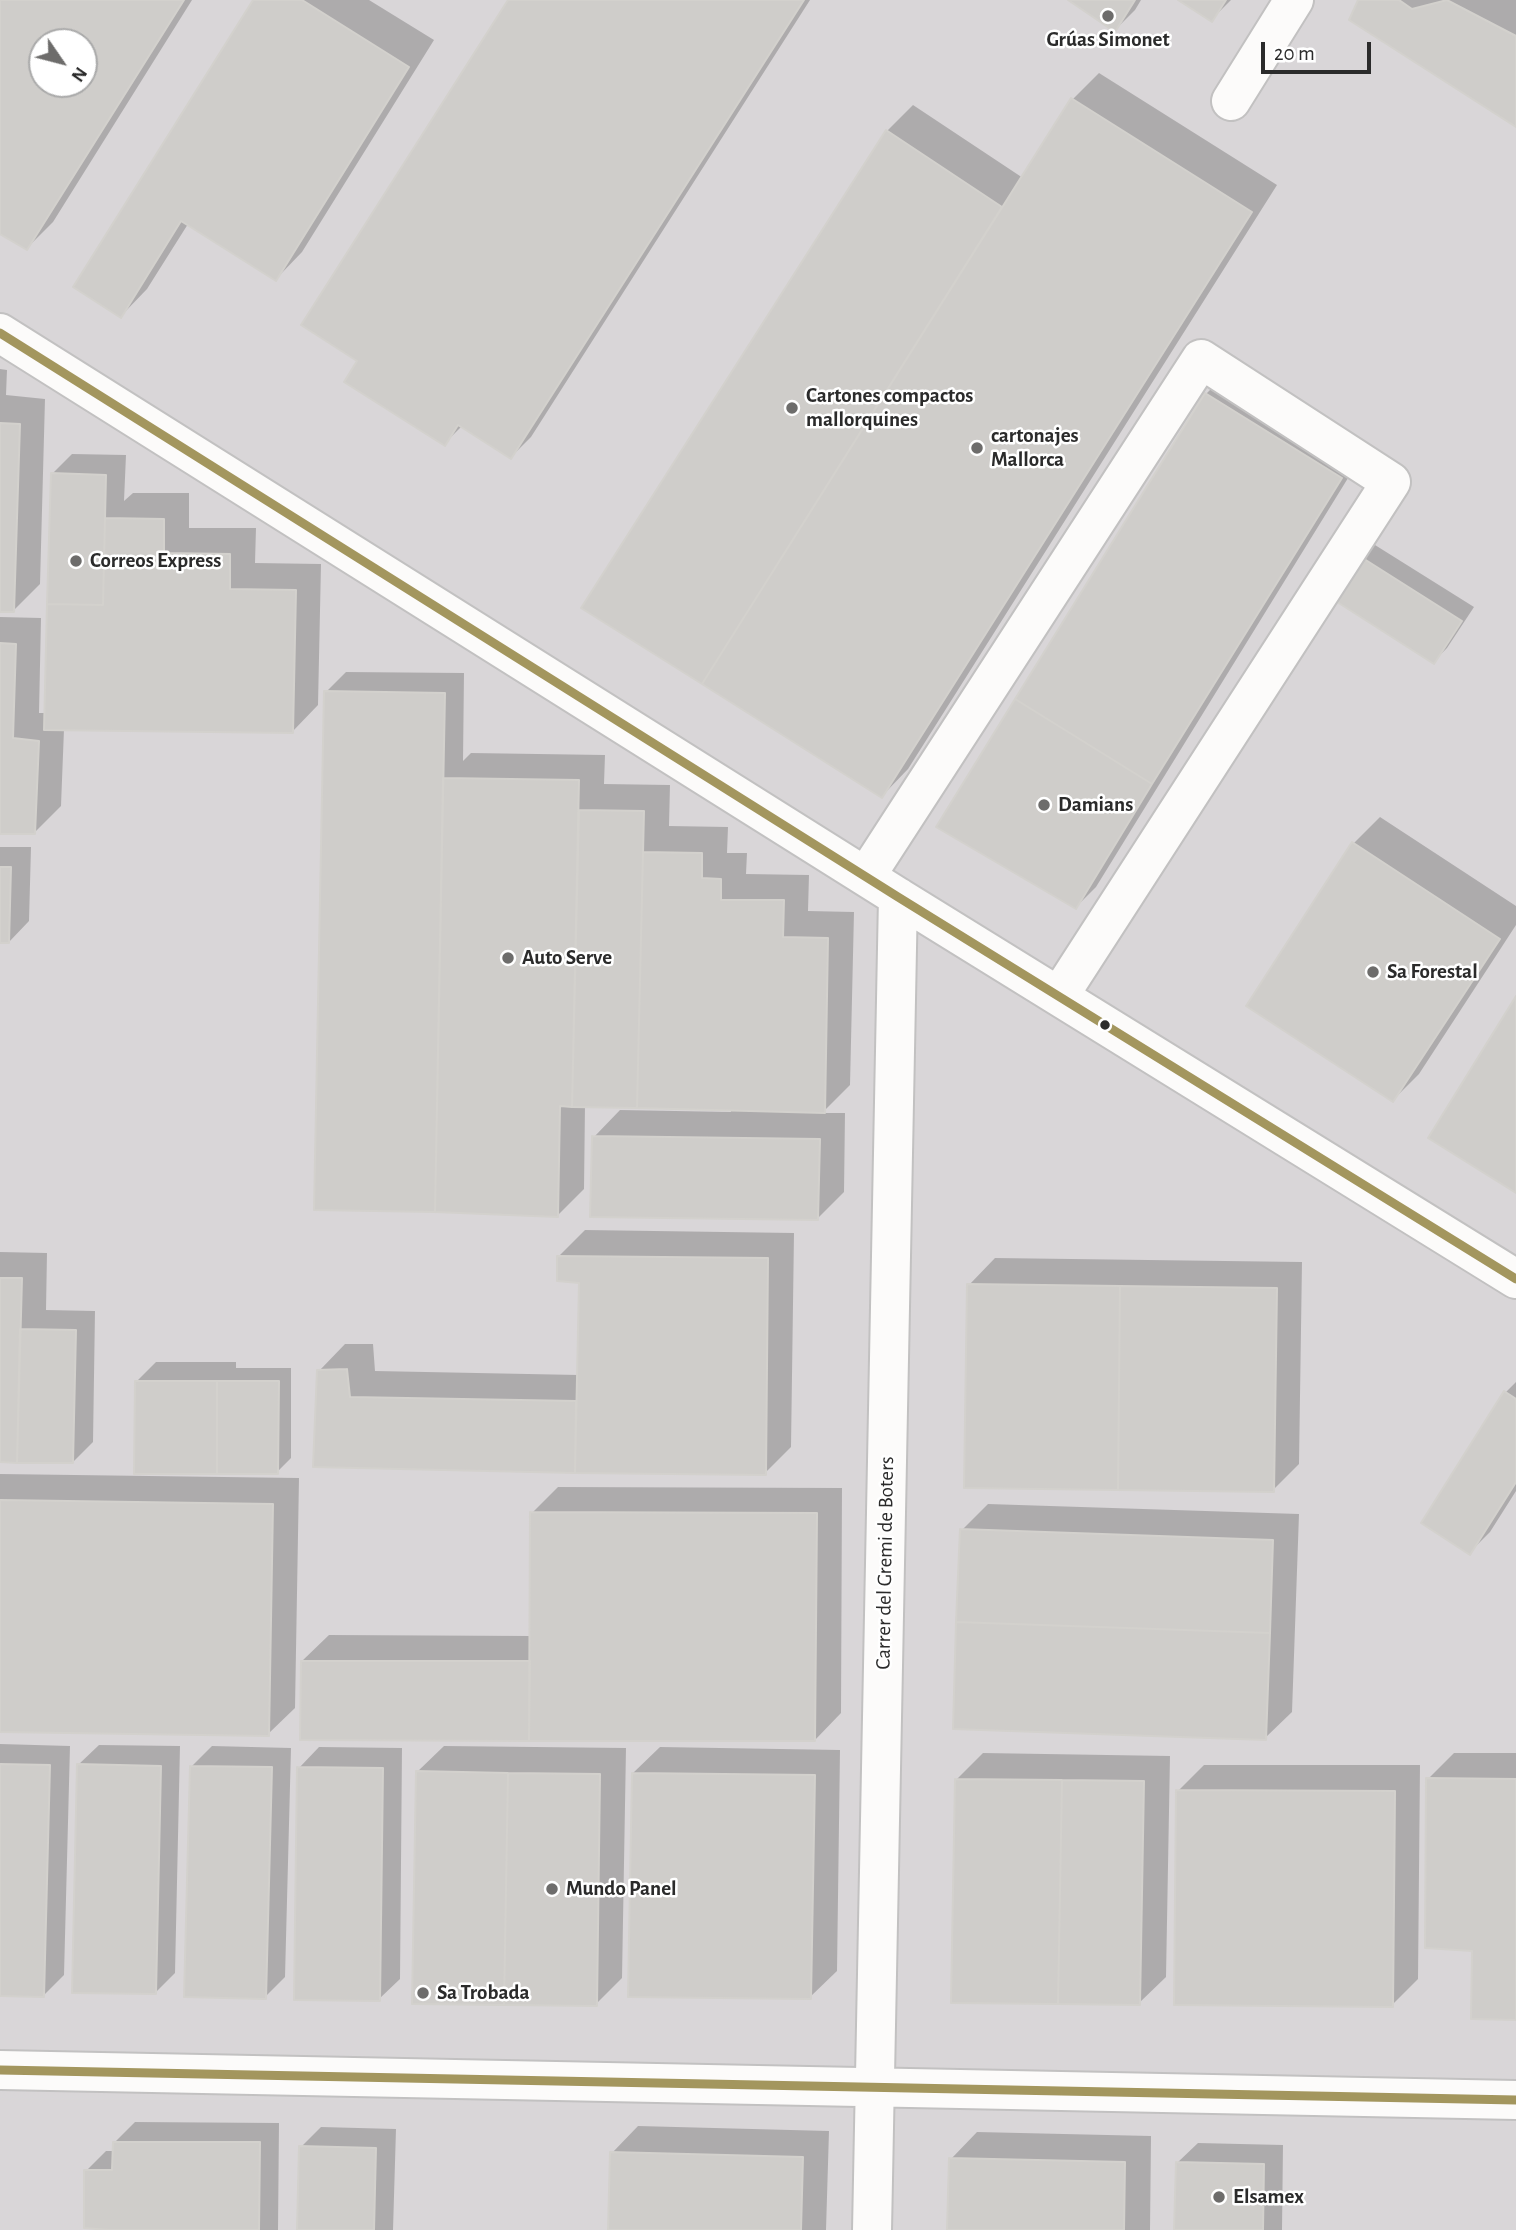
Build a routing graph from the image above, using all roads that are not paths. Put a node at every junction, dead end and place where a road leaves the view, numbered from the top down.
1 (1294, 0) edge
2 (1231, 102) dead end
3 (0, 333) edge
4 (866, 876) junction
5 (898, 897) junction
6 (1059, 996) junction
7 (1516, 1279) edge
8 (0, 2070) edge
9 (875, 2087) junction
10 (1516, 2100) edge
11 (872, 2230) edge

1 - 2 street
3 - 4 street
4 - 5 street
4 - 6 street
5 - 6 street
5 - 9 street, Carrer del Gremi de Boters
6 - 7 street
8 - 9 street
9 - 10 street
9 - 11 street, Carrer del Gremi de Boters

